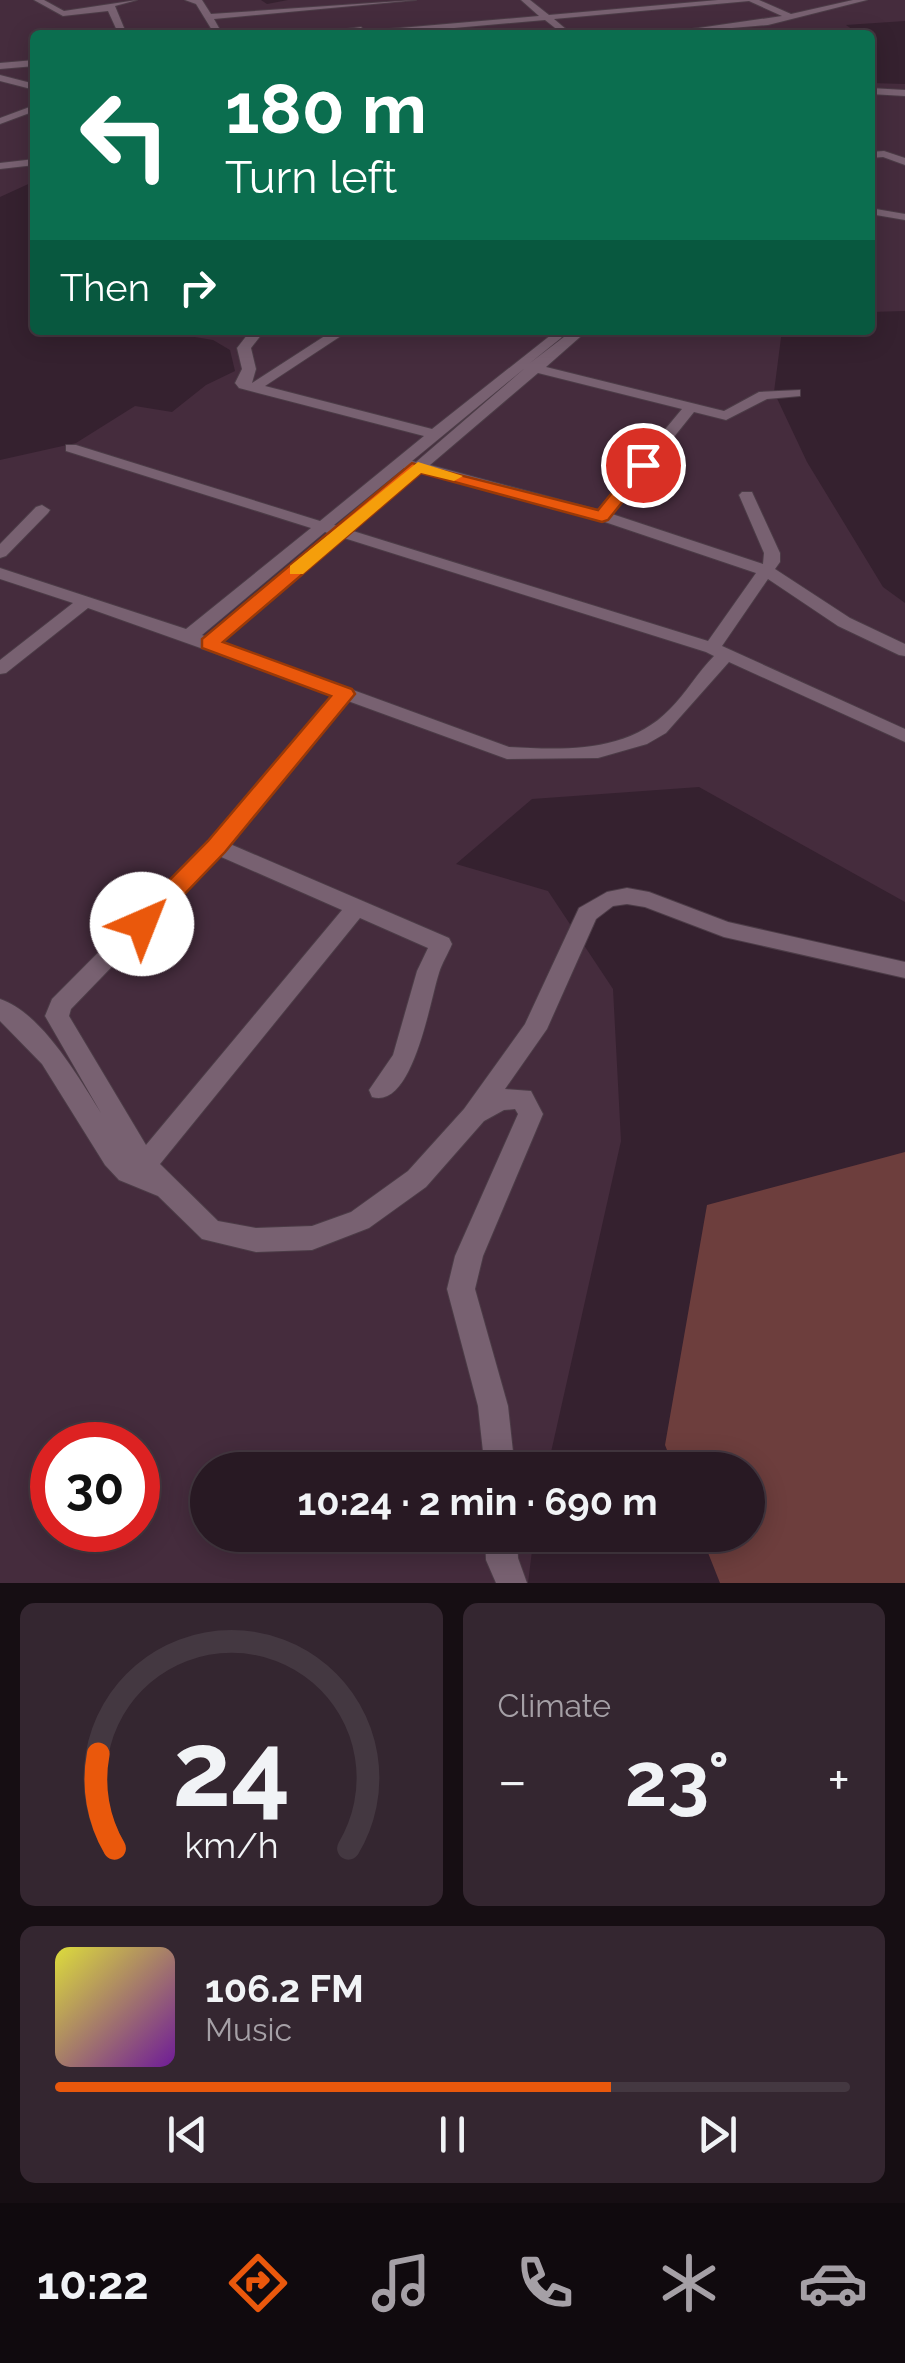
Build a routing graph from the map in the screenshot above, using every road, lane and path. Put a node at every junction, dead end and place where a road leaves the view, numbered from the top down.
1 (38, 0) edge
2 (133, 0) edge
3 (189, 0) edge
4 (412, 0) edge
5 (524, 0) edge
6 (697, 0) edge
7 (749, 0) edge
8 (863, 0) edge
9 (315, 4) edge
10 (110, 8) junction
11 (611, 10) junction
12 (544, 16) junction
13 (528, 17) junction
14 (210, 18) junction
15 (792, 18) junction
16 (734, 27) junction
17 (121, 30) edge
18 (216, 30) edge
19 (369, 30) edge
20 (398, 30) edge
21 (545, 30) edge
22 (562, 30) edge
23 (727, 30) edge
24 (752, 30) edge
25 (30, 62) edge
26 (0, 65) edge
27 (0, 78) edge
28 (30, 86) edge
29 (875, 94) edge
30 (905, 95) edge
31 (30, 110) edge
32 (0, 122) edge
33 (875, 155) edge
34 (905, 162) edge
35 (30, 163) edge
36 (0, 166) edge
37 (875, 212) edge
38 (905, 217) edge
39 (255, 335) edge
40 (335, 335) edge
41 (549, 335) edge
42 (575, 335) edge
43 (519, 364) junction
44 (536, 368) junction
45 (253, 388) junction
46 (794, 393) dead end
47 (690, 408) junction
48 (433, 434) junction
49 (70, 448) dead end
50 (400, 462) junction
51 (418, 467) junction
52 (747, 495) dead end
53 (42, 510) dead end
54 (602, 516) junction
55 (324, 525) junction
56 (343, 530) junction
57 (0, 554) edge
58 (767, 572) junction
59 (0, 573) edge
60 (83, 603) junction
61 (188, 636) junction
62 (209, 644) junction
63 (719, 651) junction
64 (905, 651) edge
65 (0, 669) edge
66 (345, 694) junction
67 (824, 696) junction
68 (905, 736) edge
69 (905, 744) edge
70 (216, 846) junction
71 (357, 907) junction
72 (905, 970) edge
73 (0, 1008) edge
74 (381, 1090) dead end
75 (473, 1116) junction
76 (144, 1165) junction
77 (176, 1196) junction
78 (498, 1452) edge
79 (502, 1552) edge
80 (512, 1580) dead end

1 - 10 street
2 - 10 street
3 - 14 street
4 - 9 street
5 - 12 street
6 - 11 street
7 - 11 street
7 - 15 street
8 - 15 street
9 - 14 street
10 - 17 street
11 - 12 street
12 - 13 street
12 - 22 street
13 - 19 street
13 - 20 street
13 - 21 street
14 - 18 street
15 - 16 street
16 - 23 street
16 - 24 street
25 - 26 street
27 - 28 street
29 - 30 street
31 - 32 street
33 - 34 street
35 - 36 street
37 - 38 street
39 - 45 street
40 - 45 street
41 - 43 street
42 - 44 street
43 - 44 street
43 - 48 street
44 - 47 street
44 - 51 street
45 - 48 street
46 - 47 street
47 - 54 street
48 - 50 street
49 - 55 street
50 - 51 street
50 - 55 street
51 - 54 street
51 - 56 street
52 - 58 street
53 - 57 street
54 - 58 street
55 - 56 street
55 - 61 street
56 - 62 street
56 - 63 street
58 - 63 street
58 - 64 street
59 - 60 street
60 - 61 street
60 - 65 street
61 - 62 street
62 - 66 street
63 - 66 street
63 - 67 street
66 - 70 street
67 - 68 street
67 - 69 street
70 - 71 street
70 - 76 street
71 - 74 street
71 - 76 street
72 - 75 street
73 - 77 street
75 - 77 street
75 - 78 street
76 - 77 street
79 - 80 street

